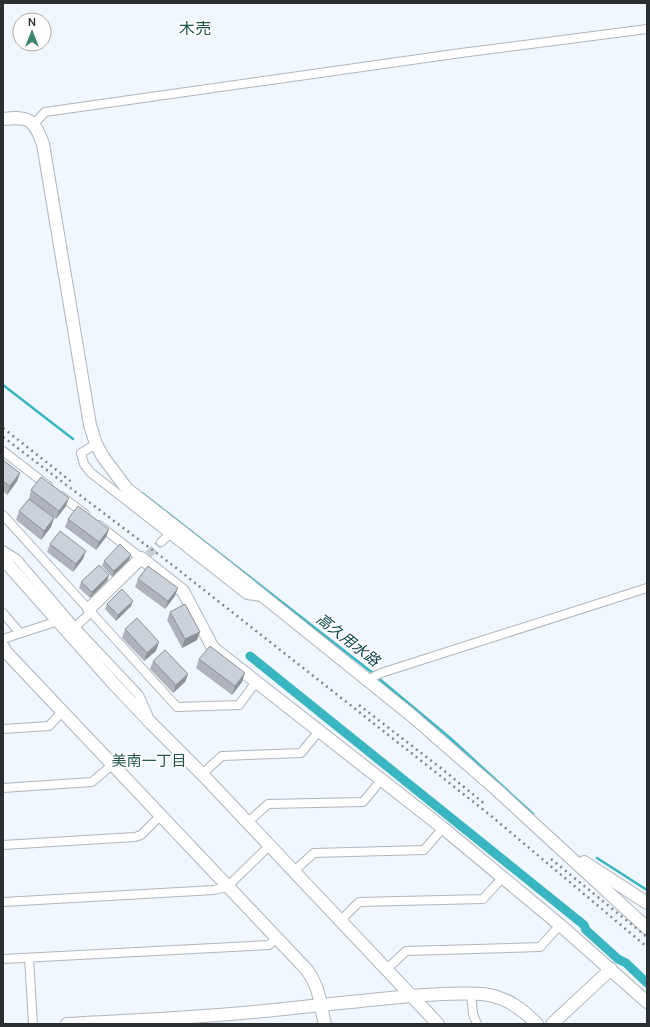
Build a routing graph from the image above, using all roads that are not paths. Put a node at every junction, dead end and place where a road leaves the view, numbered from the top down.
1 (647, 29) edge
2 (3, 119) edge
3 (34, 124) junction
4 (96, 444) junction
5 (3, 451) edge
6 (3, 515) edge
7 (169, 534) junction
8 (161, 542) tunnel mouth
9 (3, 550) edge
10 (141, 558) junction
11 (3, 559) edge
12 (647, 588) edge
13 (265, 597) junction
14 (88, 612) junction
15 (3, 613) edge
16 (58, 621) junction
17 (75, 627) junction
18 (20, 633) junction
19 (3, 639) edge
20 (3, 647) edge
21 (375, 677) junction
22 (256, 682) junction
23 (62, 712) junction
24 (151, 723) junction
25 (3, 729) edge
26 (319, 731) junction
27 (112, 765) junction
28 (202, 774) junction
29 (382, 779) junction
30 (3, 788) edge
31 (160, 816) junction
32 (248, 822) junction
33 (443, 828) junction
34 (556, 844) junction
35 (3, 845) edge
36 (270, 845) junction
37 (294, 871) junction
38 (503, 876) junction
39 (227, 887) junction
40 (3, 902) edge
41 (647, 903) edge
42 (341, 920) junction
43 (560, 924) junction
44 (647, 928) edge
45 (277, 938) junction
46 (29, 958) junction
47 (3, 959) edge
48 (387, 969) junction
49 (611, 969) junction
50 (471, 994) junction
51 (411, 996) junction
52 (647, 1002) edge
53 (321, 1005) junction
54 (33, 1024) edge
55 (67, 1024) edge
56 (324, 1024) edge
57 (438, 1024) edge
58 (477, 1024) edge
59 (537, 1024) edge
60 (552, 1024) edge

1 - 3 street
2 - 3 street
3 - 4 street
4 - 7 street
4 - 13 street
5 - 10 street
6 - 14 street
7 - 8 street
7 - 13 street
9 - 17 street
10 - 14 street
10 - 22 street
11 - 16 street
12 - 21 street
13 - 21 street
14 - 17 street
14 - 22 street
15 - 18 street
16 - 18 street
16 - 24 street
17 - 24 street
18 - 19 street
20 - 23 street
21 - 34 street
22 - 26 street
23 - 25 street
23 - 27 street
24 - 28 street
26 - 28 street
26 - 29 street
27 - 30 street
27 - 31 street
28 - 32 street
29 - 32 street
29 - 33 street
31 - 35 street
31 - 39 street
32 - 36 street
33 - 37 street
33 - 38 street
34 - 41 street
34 - 44 street
36 - 37 street
36 - 39 street
37 - 42 street
38 - 42 street
38 - 43 street
39 - 40 street
39 - 45 street
42 - 48 street
43 - 48 street
43 - 49 street
45 - 46 street
45 - 53 street
46 - 47 street
46 - 54 street
48 - 51 street
49 - 52 street
49 - 60 street
50 - 51 street
50 - 58 street
50 - 59 street
51 - 53 street
51 - 57 street
53 - 55 street
53 - 56 street

